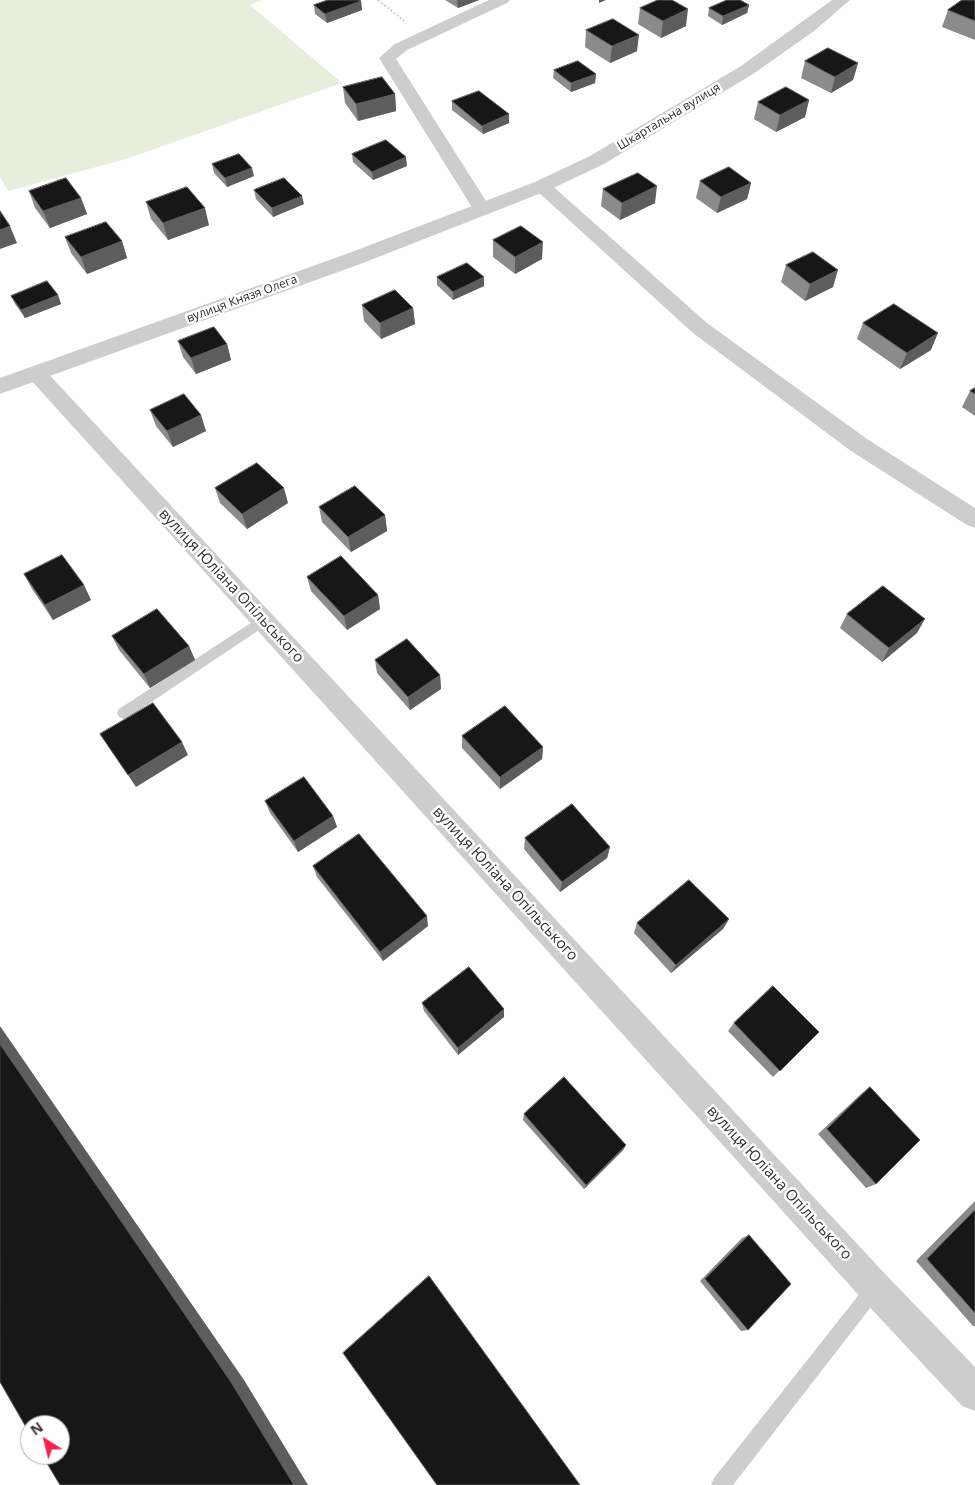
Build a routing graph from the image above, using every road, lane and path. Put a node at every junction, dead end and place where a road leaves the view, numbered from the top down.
1 (378, 0) edge
2 (502, 0) edge
3 (842, 0) edge
4 (424, 38) junction
5 (542, 186) junction
6 (482, 209) junction
7 (37, 374) junction
8 (0, 386) edge
9 (975, 519) edge
10 (263, 620) junction
11 (124, 713) dead end
12 (875, 1288) junction
13 (975, 1392) edge
14 (721, 1485) edge

1 - 4 path
2 - 4 street
3 - 5 street, Шкартальна вулиця
4 - 6 street
5 - 6 street, Шкартальна вулиця
5 - 9 street
6 - 7 street, вулиця Князя Олега
7 - 8 street, вулиця Князя Олега
7 - 10 street, вулиця Юліана Опільського
10 - 11 lane
10 - 12 street, вулиця Юліана Опільського
12 - 13 street, вулиця Юліана Опільського
12 - 14 lane

